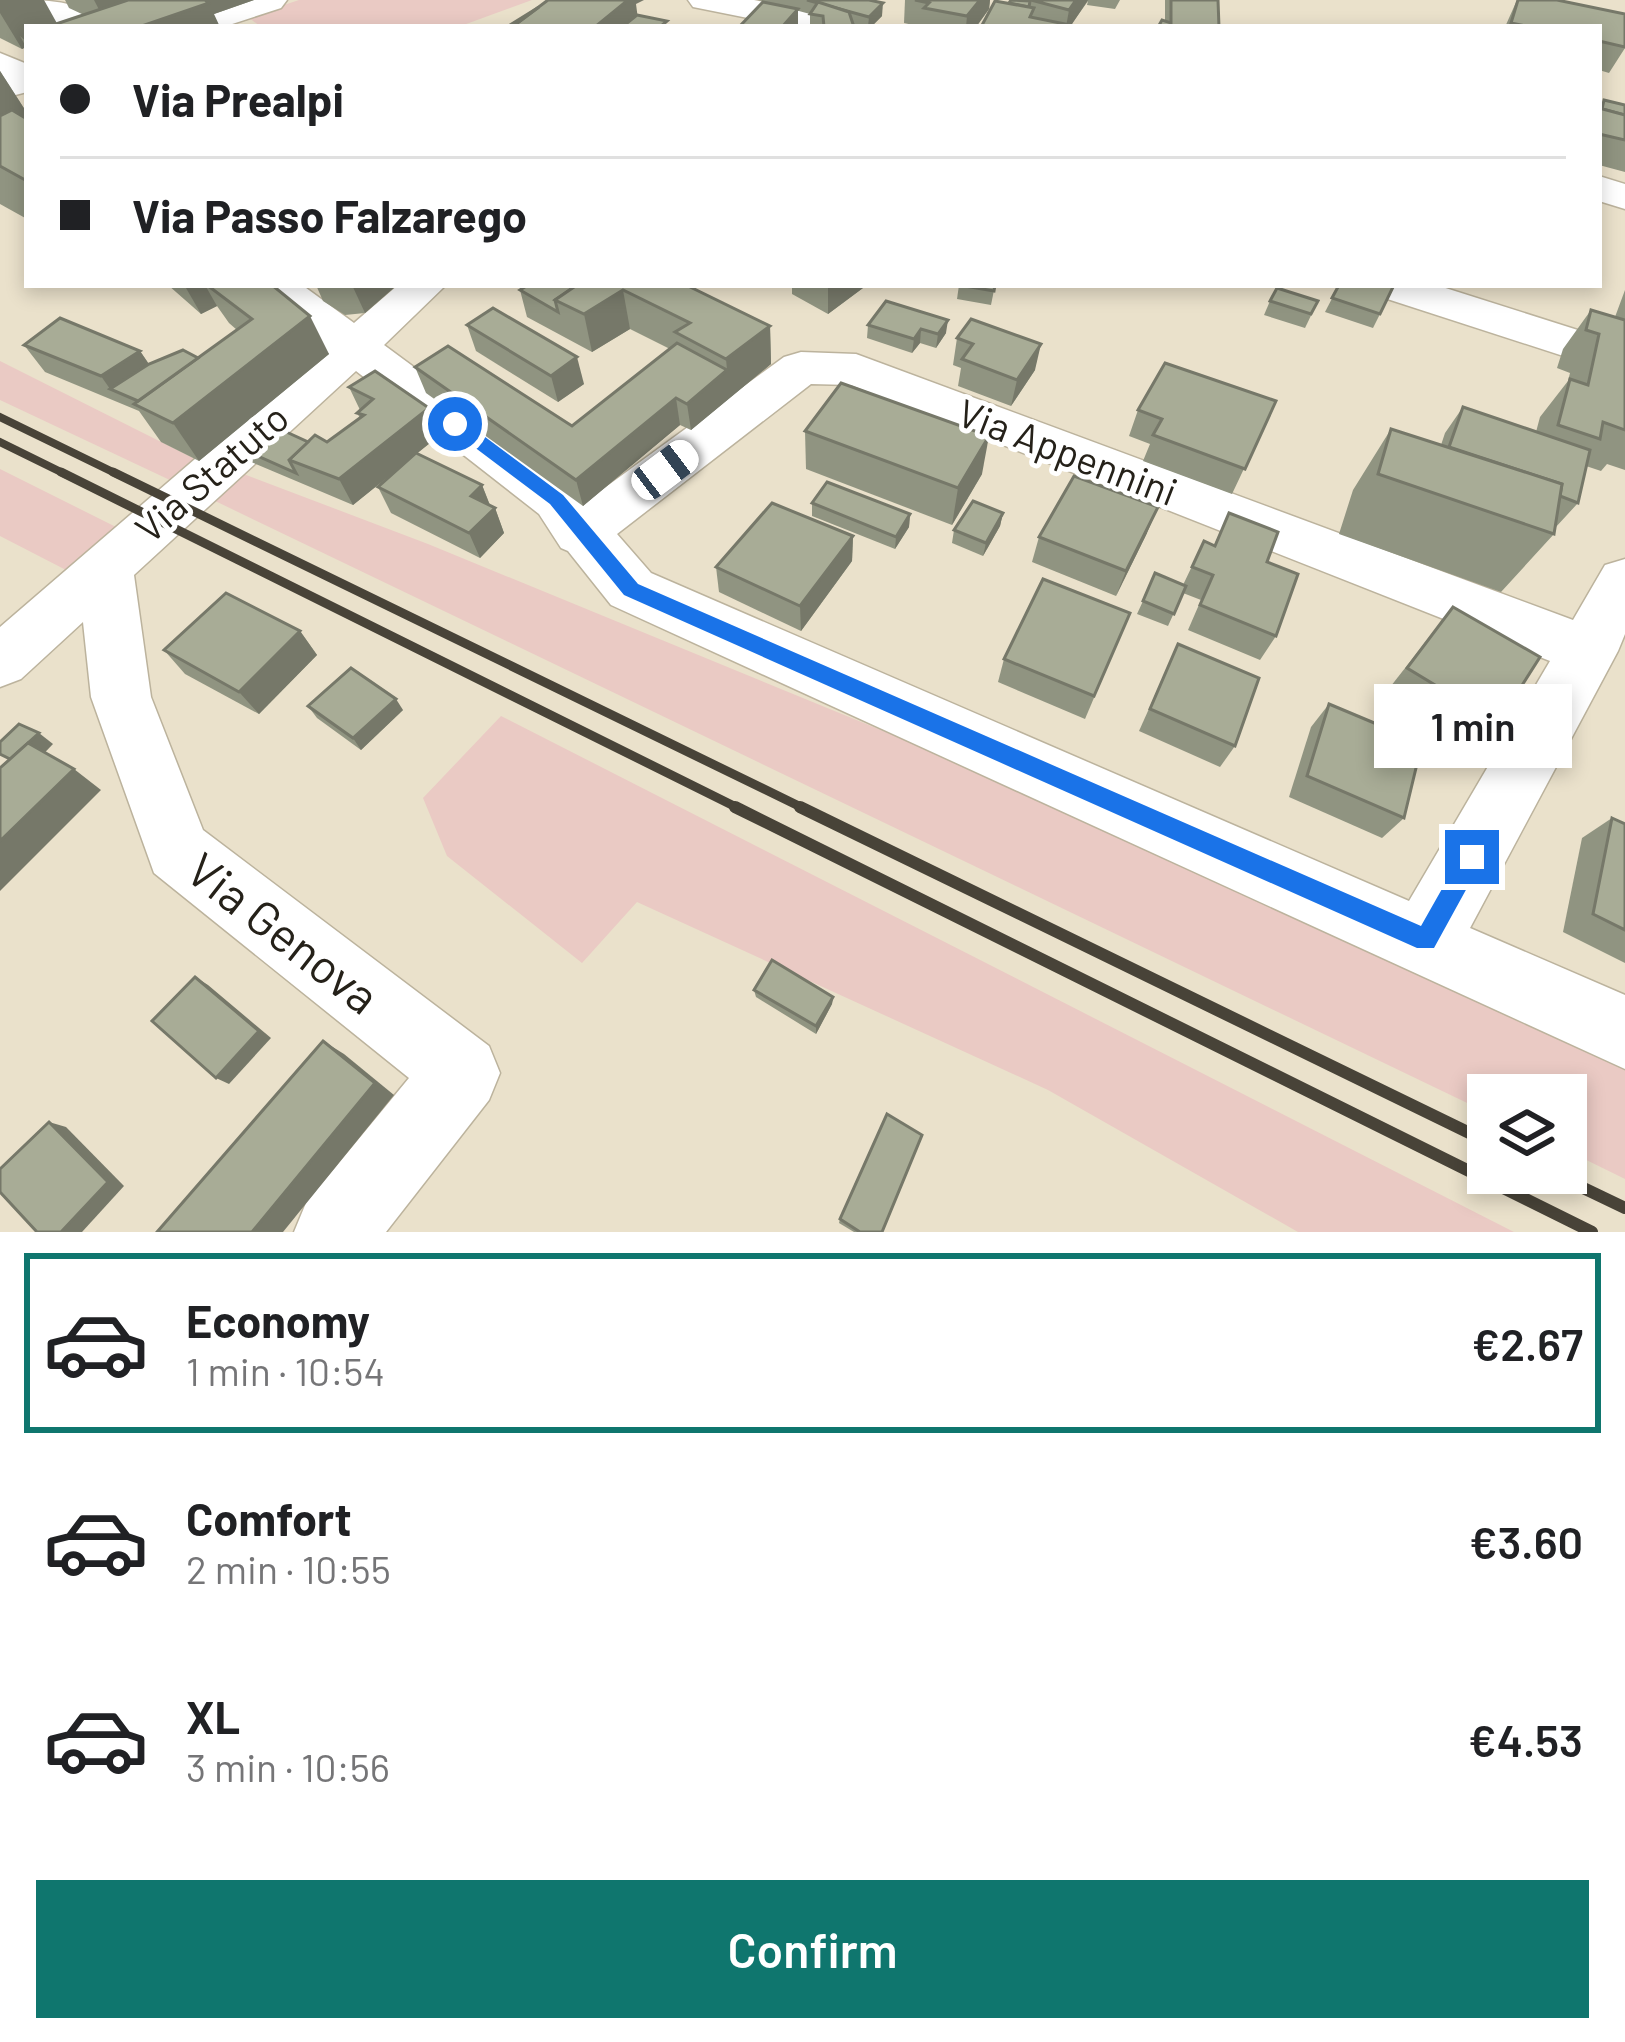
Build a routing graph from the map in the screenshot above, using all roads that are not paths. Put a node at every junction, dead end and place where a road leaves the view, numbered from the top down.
1 (35, 0) edge
2 (268, 0) edge
3 (704, 0) edge
4 (84, 24) edge
5 (194, 24) edge
6 (827, 24) edge
7 (278, 288) edge
8 (421, 288) edge
9 (1399, 288) edge
10 (353, 347) junction
11 (1625, 361) edge
12 (580, 533) junction
13 (105, 566) junction
14 (1625, 581) edge
15 (1588, 651) junction
16 (0, 662) edge
17 (1426, 940) junction
18 (1625, 1032) edge
19 (335, 1232) edge

1 - 4 street
2 - 5 street
3 - 6 street
7 - 10 street
8 - 10 street, Via Statuto
9 - 11 street
10 - 12 street
10 - 13 street, Via Statuto
12 - 15 street, Via Appennini
12 - 17 street
13 - 16 street, Via Statuto
13 - 19 street, Via Genova
14 - 15 street
15 - 17 street
17 - 18 street

